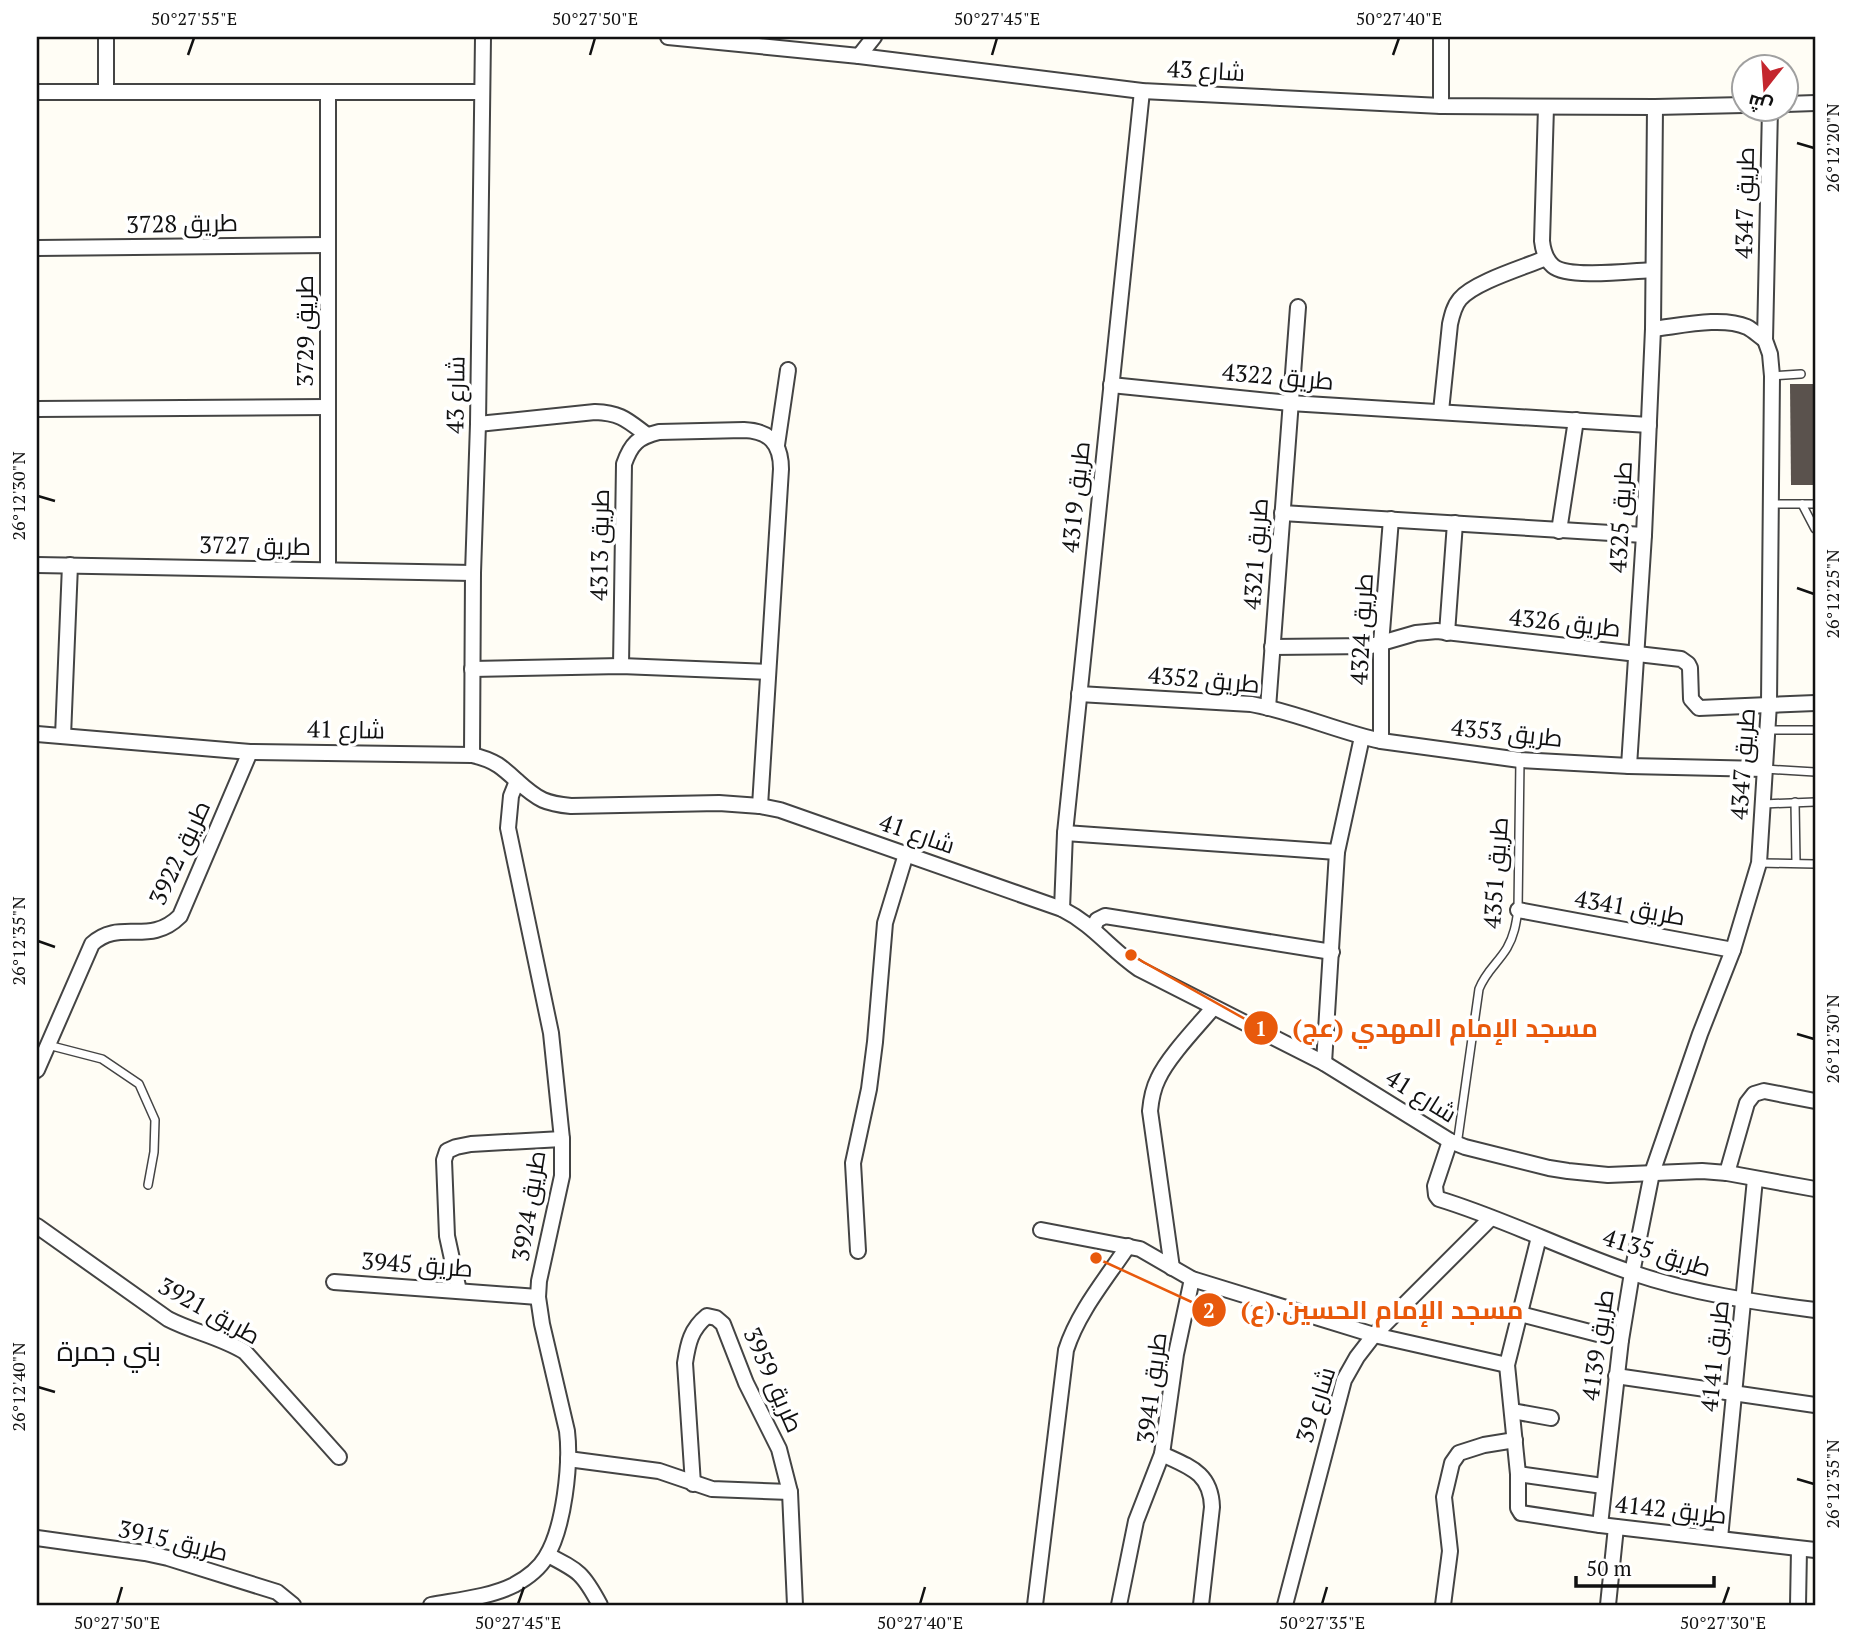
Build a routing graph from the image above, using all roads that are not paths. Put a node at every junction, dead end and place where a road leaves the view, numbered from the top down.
1 (106, 37) edge
2 (483, 37) edge
3 (668, 37) edge
4 (874, 37) edge
5 (1441, 37) edge
6 (859, 56) junction
7 (1142, 91) junction
8 (37, 92) edge
9 (106, 92) junction
10 (328, 92) junction
11 (482, 92) junction
12 (1730, 105) edge
13 (1441, 106) junction
14 (1546, 107) junction
15 (1655, 107) junction
16 (1770, 122) edge
17 (328, 245) junction
18 (37, 248) edge
19 (1546, 258) junction
20 (1653, 270) junction
21 (1298, 307) dead end
22 (1653, 329) junction
23 (1765, 340) junction
24 (788, 370) dead end
25 (1801, 374) dead end
26 (1772, 376) junction
27 (1111, 385) junction
28 (1290, 402) junction
29 (328, 407) junction
30 (37, 409) edge
31 (1441, 411) junction
32 (1576, 421) junction
33 (478, 424) junction
34 (1648, 425) junction
35 (647, 435) junction
36 (777, 445) junction
37 (1772, 504) junction
38 (1802, 504) junction
39 (1815, 504) edge
40 (1282, 513) junction
41 (1391, 519) junction
42 (1455, 523) junction
43 (1815, 529) edge
44 (1559, 531) junction
45 (1644, 535) junction
46 (37, 565) edge
47 (70, 565) junction
48 (328, 570) junction
49 (473, 572) junction
50 (1447, 633) junction
51 (1381, 644) junction
52 (1272, 647) junction
53 (1636, 654) junction
54 (621, 666) junction
55 (472, 669) junction
56 (768, 672) junction
57 (1079, 694) junction
58 (1815, 703) edge
59 (1769, 704) junction
60 (1268, 708) junction
61 (1768, 730) junction
62 (1815, 730) edge
63 (37, 734) edge
64 (64, 736) junction
65 (1362, 737) junction
66 (1381, 741) junction
67 (250, 752) junction
68 (472, 755) junction
69 (1520, 760) junction
70 (1629, 766) junction
71 (1765, 769) junction
72 (1815, 772) edge
73 (517, 781) junction
74 (1815, 802) edge
75 (1795, 803) junction
76 (1763, 804) junction
77 (760, 806) junction
78 (1065, 833) junction
79 (1337, 852) junction
80 (906, 854) junction
81 (1759, 863) junction
82 (1796, 863) junction
83 (1815, 864) edge
84 (1062, 909) junction
85 (1518, 911) junction
86 (1094, 929) junction
87 (1733, 950) junction
88 (1332, 952) junction
89 (1213, 1008) junction
90 (47, 1045) junction
91 (1324, 1063) junction
92 (37, 1070) edge
93 (1815, 1101) edge
94 (562, 1139) junction
95 (1454, 1143) junction
96 (1652, 1173) junction
97 (1727, 1173) junction
98 (1755, 1179) junction
99 (148, 1185) dead end
100 (1815, 1189) edge
101 (1491, 1218) junction
102 (37, 1226) edge
103 (1041, 1230) dead end
104 (1539, 1237) junction
105 (1128, 1246) junction
106 (858, 1251) dead end
107 (1172, 1268) junction
108 (1632, 1273) junction
109 (1192, 1279) junction
110 (334, 1282) dead end
111 (459, 1291) junction
112 (538, 1297) junction
113 (1744, 1301) junction
114 (1815, 1310) edge
115 (1520, 1314) junction
116 (1374, 1335) junction
117 (1621, 1340) junction
118 (1507, 1365) junction
119 (1616, 1376) junction
120 (1734, 1393) junction
121 (1815, 1405) edge
122 (1512, 1411) junction
123 (1550, 1418) dead end
124 (1515, 1440) junction
125 (1162, 1454) junction
126 (339, 1457) dead end
127 (568, 1459) junction
128 (1518, 1474) junction
129 (693, 1484) junction
130 (1603, 1486) junction
131 (790, 1492) junction
132 (1600, 1525) junction
133 (1616, 1527) junction
134 (37, 1538) edge
135 (1720, 1538) junction
136 (1799, 1549) junction
137 (1815, 1550) edge
138 (548, 1555) junction
139 (293, 1605) edge
140 (431, 1605) edge
141 (600, 1605) edge
142 (794, 1605) edge
143 (1035, 1605) edge
144 (1119, 1605) edge
145 (1201, 1605) edge
146 (1285, 1605) edge
147 (1443, 1605) edge
148 (1608, 1605) edge
149 (1798, 1605) edge

1 - 9 street
2 - 11 street, شارع 43
3 - 6 street, شارع 43
4 - 6 street
5 - 13 street
6 - 7 street, شارع 43
7 - 13 street, شارع 43
7 - 27 street, طريق 4319
8 - 9 street
9 - 10 street
10 - 11 street
10 - 17 street, طريق 3729
11 - 33 street, شارع 43
12 - 15 street, شارع 43
13 - 14 street, شارع 43
14 - 15 street, شارع 43
14 - 19 street
15 - 20 street, طريق 4325
16 - 23 street, طريق 4347
17 - 18 street, طريق 3728
17 - 29 street, طريق 3729
19 - 20 street
19 - 31 street
20 - 22 street, طريق 4325
21 - 28 street, طريق 4321
22 - 23 street
22 - 34 street, طريق 4325
23 - 26 street, طريق 4347
24 - 36 street
25 - 26 lane
26 - 37 street, طريق 4347
27 - 28 street, طريق 4322
27 - 57 street, طريق 4319
28 - 31 street, طريق 4322
28 - 40 street, طريق 4321
29 - 30 street
29 - 48 street, طريق 3729
31 - 32 street, طريق 4322
32 - 34 street, طريق 4322
32 - 44 street
33 - 35 street
33 - 49 street, شارع 43
34 - 45 street, طريق 4325
35 - 36 street
35 - 54 street, طريق 4313
36 - 56 street
37 - 38 lane
37 - 59 street, طريق 4347
38 - 39 lane
38 - 43 lane
40 - 41 street
40 - 52 street, طريق 4321
41 - 42 street
41 - 51 street, طريق 4324
42 - 44 street
42 - 50 street
44 - 45 street
45 - 53 street, طريق 4325
46 - 47 street, طريق 3727
47 - 48 street, طريق 3727
47 - 64 street
48 - 49 street, طريق 3727
49 - 55 street, شارع 43
50 - 51 street, طريق 4326
50 - 53 street, طريق 4326
51 - 52 street, طريق 4326
51 - 66 street, طريق 4324
52 - 60 street, طريق 4321
53 - 59 street, طريق 4326
53 - 70 street, طريق 4325
54 - 55 street
54 - 56 street
55 - 68 street, شارع 43
56 - 77 street
57 - 60 street, طريق 4352
57 - 78 street, طريق 4319
58 - 59 street, طريق 4326
59 - 61 street, طريق 4347
60 - 65 street, طريق 4352
61 - 62 lane
61 - 71 street, طريق 4347
63 - 64 street, شارع 41
64 - 67 street, شارع 41
65 - 66 street, طريق 4353
65 - 79 street
66 - 69 street, طريق 4353
67 - 68 street, شارع 41
67 - 90 street, طريق 3922
68 - 73 street, شارع 41
69 - 70 street, طريق 4353
69 - 85 lane, طريق 4351
70 - 71 street, طريق 4353
71 - 72 lane
71 - 76 street, طريق 4347
73 - 77 street, شارع 41
73 - 94 street, طريق 3924
74 - 75 lane
75 - 76 lane
75 - 82 lane
76 - 81 street, طريق 4347
77 - 80 street, شارع 41
78 - 79 street
78 - 84 street, طريق 4319
79 - 88 street
80 - 84 street, شارع 41
80 - 106 street
81 - 82 lane
81 - 87 street, طريق 4347
82 - 83 lane
84 - 86 street, شارع 41
85 - 87 street, طريق 4341
85 - 95 lane, طريق 4351
86 - 88 street
86 - 89 street, شارع 41
87 - 96 street, طريق 4347
88 - 91 street
89 - 91 street, شارع 41
89 - 107 street
90 - 92 street, طريق 3922
90 - 99 lane
91 - 95 street, شارع 41
93 - 97 street
94 - 111 street
94 - 112 street, طريق 3924
95 - 96 street, شارع 41
95 - 101 street
96 - 97 street, شارع 41
96 - 108 street, طريق 4139
97 - 98 street, شارع 41
98 - 100 street, شارع 41
98 - 113 street, طريق 4141
101 - 104 street, طريق 4135
101 - 116 street, شارع 39
102 - 126 street, طريق 3921
103 - 105 street
104 - 108 street, طريق 4135
104 - 115 street
105 - 107 street
105 - 143 street
107 - 109 street
108 - 113 street, طريق 4135
108 - 117 street, طريق 4139
109 - 116 street
109 - 125 street, طريق 3941
110 - 111 street, طريق 3945
111 - 112 street, طريق 3945
112 - 127 street, طريق 3924
113 - 114 street, طريق 4135
113 - 120 street, طريق 4141
115 - 117 street
115 - 118 street
116 - 118 street
116 - 146 street, شارع 39
117 - 119 street, طريق 4139
118 - 122 street
119 - 120 street
119 - 130 street, طريق 4139
120 - 121 street
120 - 135 street, طريق 4141
122 - 123 street
122 - 124 street
124 - 128 street
124 - 147 street
125 - 144 street
125 - 145 street, طريق 3941
127 - 129 street
127 - 138 street, طريق 3924
128 - 130 street
128 - 132 street, طريق 4142
129 - 131 street
129 - 131 street, طريق 3959
130 - 132 street, طريق 4139
131 - 142 street, طريق 3959
132 - 133 street, طريق 4142
133 - 135 street, طريق 4142
133 - 148 street
134 - 139 street, طريق 3915
135 - 136 street, طريق 4142
136 - 137 street, طريق 4142
136 - 149 street
138 - 140 street
138 - 141 street

